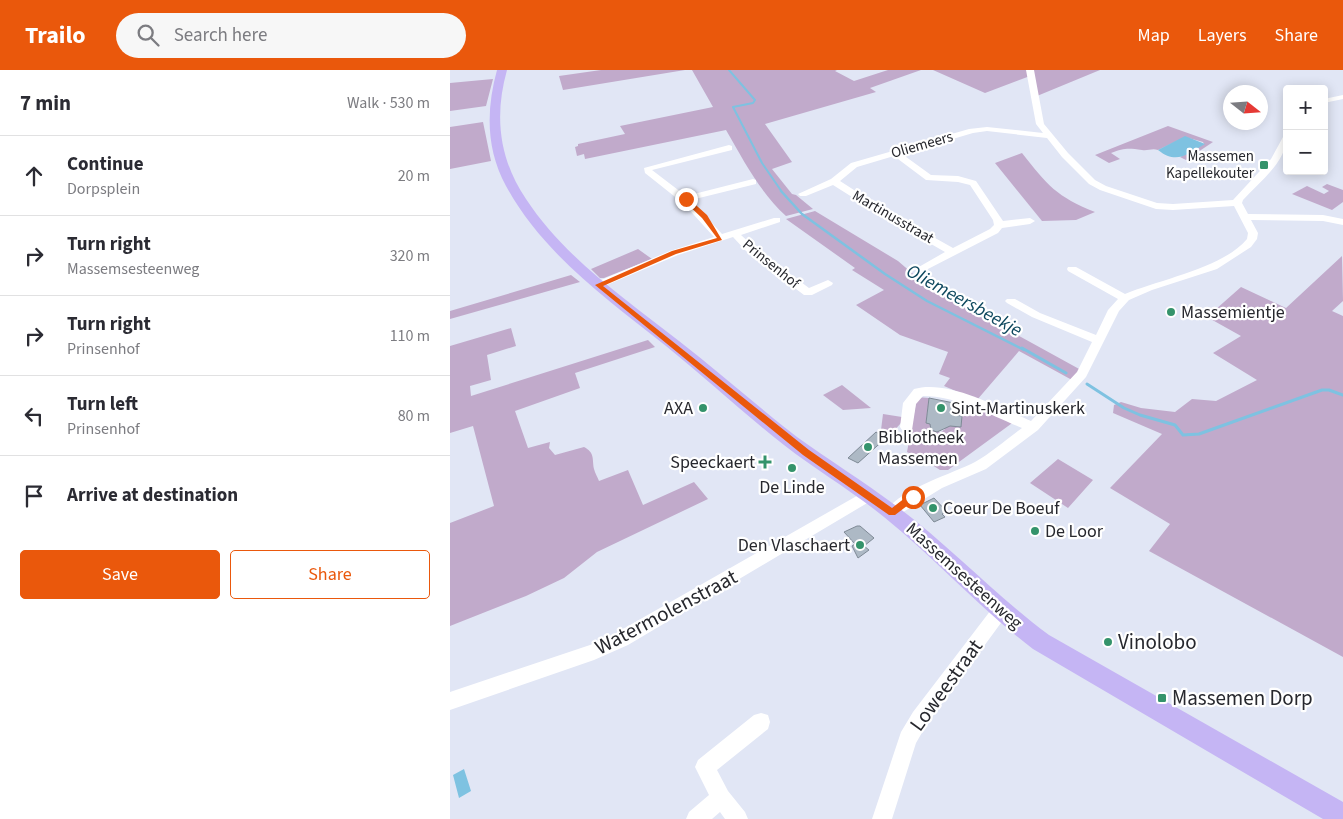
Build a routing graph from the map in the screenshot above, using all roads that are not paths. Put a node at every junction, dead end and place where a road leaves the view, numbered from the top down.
1 (502, 70) edge
2 (1030, 70) edge
3 (1343, 97) edge
4 (1328, 100) edge
5 (1050, 136) junction
6 (1283, 145) edge
7 (729, 148) dead end
8 (895, 153) junction
9 (834, 181) junction
10 (753, 182) dead end
11 (803, 194) dead end
12 (686, 199) junction
13 (1237, 203) junction
14 (1245, 217) junction
15 (777, 220) dead end
16 (1030, 222) dead end
17 (1343, 222) edge
18 (999, 225) junction
19 (735, 234) junction
20 (720, 238) junction
21 (953, 252) junction
22 (922, 268) dead end
23 (1072, 269) dead end
24 (828, 283) dead end
25 (598, 285) junction
26 (1125, 298) junction
27 (1011, 301) dead end
28 (1098, 340) junction
29 (1033, 427) junction
30 (907, 428) dead end
31 (869, 495) junction
32 (892, 513) junction
33 (1000, 611) junction
34 (450, 702) edge
35 (761, 722) dead end
36 (721, 798) junction
37 (1343, 816) edge
38 (696, 819) edge
39 (738, 819) edge
40 (882, 819) edge

1 - 25 main road, Massemsesteenweg
2 - 5 street
3 - 4 street
5 - 8 street, Oliemeers
5 - 13 street
6 - 13 street
7 - 12 street, Prinsenhof
8 - 9 street, Oliemeers
8 - 18 street
9 - 11 street, Oliemeers
9 - 21 street, Martinusstraat
10 - 12 street
12 - 20 street, Prinsenhof
13 - 14 street
14 - 17 street
14 - 26 street
15 - 19 street, Prinsenhof
16 - 18 street, Martinusstraat
18 - 21 street, Martinusstraat
19 - 20 street, Prinsenhof
19 - 24 street, Prinsenhof
20 - 25 street, Prinsenhof
21 - 22 street, Martinusstraat
23 - 26 street
25 - 31 main road, Massemsesteenweg
26 - 28 street
27 - 28 street
28 - 29 street
29 - 30 street
29 - 32 street
31 - 32 main road, Massemsesteenweg
31 - 34 street, Watermolenstraat
32 - 33 main road, Massemsesteenweg
33 - 37 main road, Massemsesteenweg
33 - 40 street, Loweestraat
35 - 36 street
36 - 38 street
36 - 39 street

